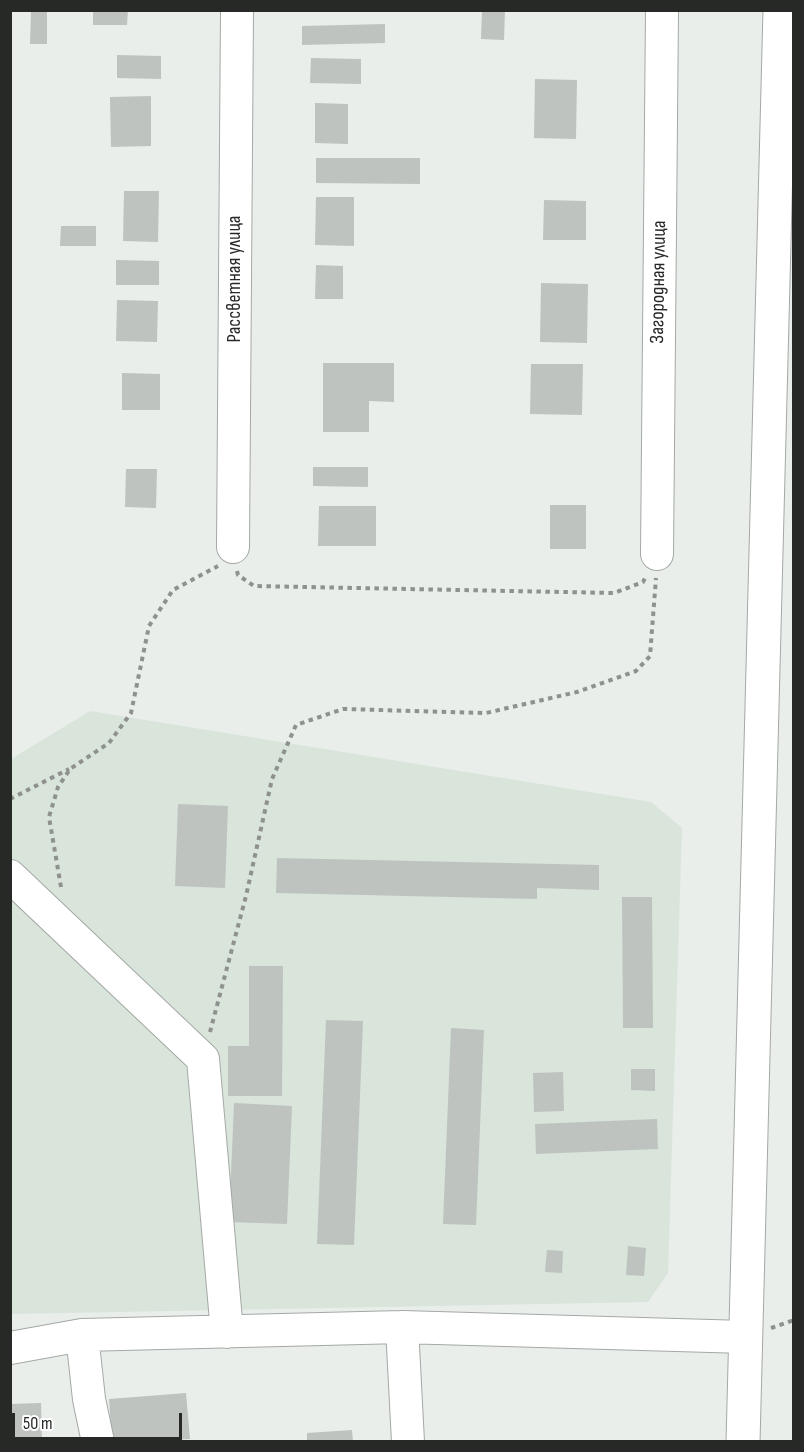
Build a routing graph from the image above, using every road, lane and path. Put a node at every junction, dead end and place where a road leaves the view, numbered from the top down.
1 (237, 10) edge
2 (662, 10) edge
3 (780, 10) edge
4 (233, 547) junction
5 (657, 554) junction
6 (70, 769) junction
7 (10, 799) edge
8 (10, 876) edge
9 (70, 932) junction
10 (203, 1059) junction
11 (402, 1327) junction
12 (227, 1332) junction
13 (82, 1335) junction
14 (745, 1337) junction
15 (10, 1348) edge
16 (98, 1442) edge
17 (408, 1442) edge
18 (743, 1442) edge

1 - 4 street, Рассветная улица
2 - 5 street, Загородная улица
3 - 14 main road
4 - 5 path
4 - 6 path
5 - 10 path
6 - 7 path
6 - 9 path
8 - 9 street
9 - 10 street
10 - 12 street
11 - 12 street
11 - 14 street
11 - 17 street
12 - 13 street
13 - 15 street
13 - 16 street
14 - 18 main road

